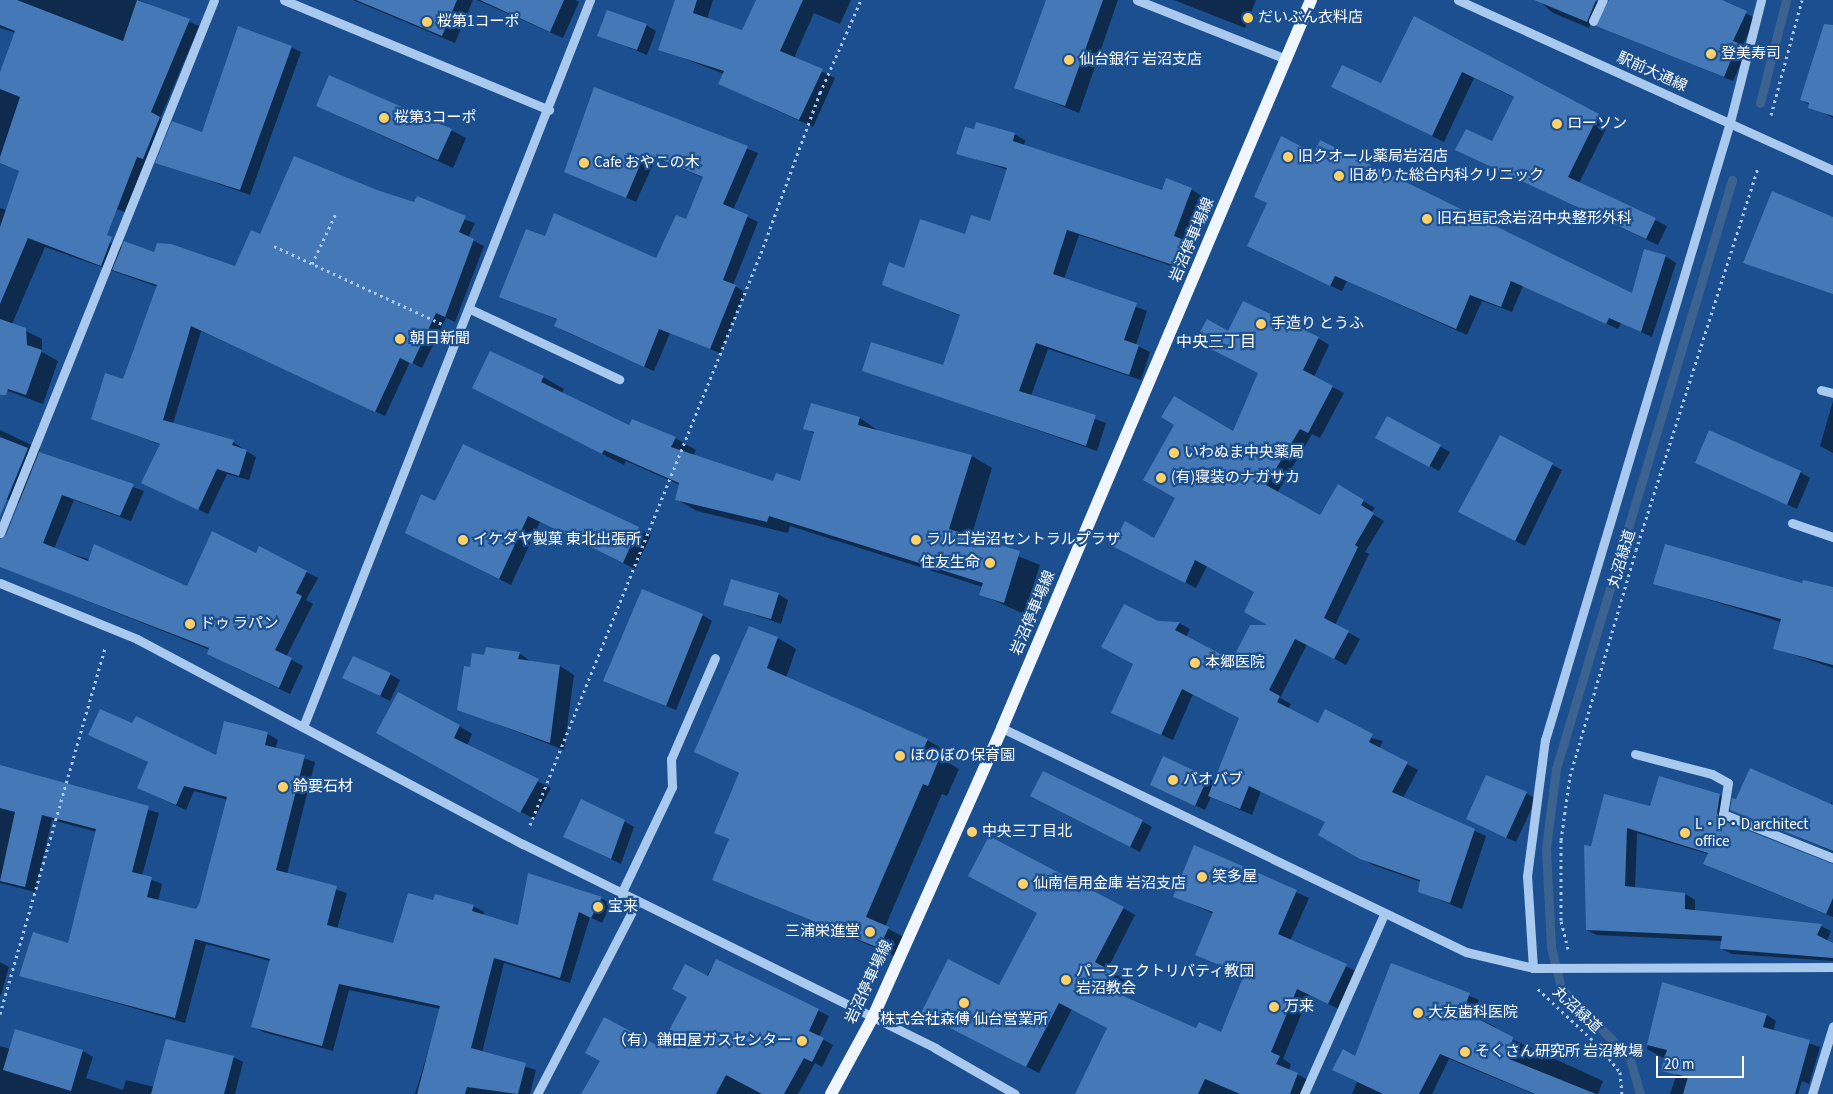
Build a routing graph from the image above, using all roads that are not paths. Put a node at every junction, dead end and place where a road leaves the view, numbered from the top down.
1 (214, 0) edge
2 (284, 0) edge
3 (590, 0) edge
4 (1137, 0) edge
5 (1311, 0) edge
6 (1458, 0) edge
7 (1603, 0) edge
8 (1761, 0) edge
9 (1593, 21) dead end
10 (1286, 59) junction
11 (549, 110) junction
12 (1730, 122) junction
13 (1833, 170) edge
14 (470, 310) junction
15 (619, 379) dead end
16 (1821, 390) dead end
17 (1833, 393) edge
18 (1792, 523) dead end
19 (0, 533) edge
20 (1833, 538) edge
21 (0, 583) edge
22 (715, 658) dead end
23 (303, 727) junction
24 (1002, 728) junction
25 (1635, 754) dead end
26 (1833, 858) edge
27 (621, 894) junction
28 (637, 902) junction
29 (1384, 914) junction
30 (1833, 967) edge
31 (1533, 968) junction
32 (873, 1017) junction
33 (1833, 1026) edge
34 (538, 1094) edge
35 (831, 1094) edge
36 (1014, 1094) edge
37 (1304, 1094) edge
38 (1812, 1094) edge

1 - 19 street
2 - 11 street
3 - 11 street
4 - 10 street
5 - 10 main road, 岩沼停車場線
6 - 12 street, 駅前大通線
7 - 9 street
8 - 12 street
10 - 24 main road, 岩沼停車場線
11 - 14 street
12 - 13 street, 駅前大通線
12 - 31 street
14 - 15 street
14 - 23 street
16 - 17 street
18 - 20 street
21 - 23 street
22 - 27 street
23 - 27 street
24 - 29 street
24 - 32 main road, 岩沼停車場線
25 - 26 street
27 - 28 street
28 - 32 street
28 - 34 street
29 - 31 street
29 - 37 street
30 - 31 street
32 - 35 main road, 岩沼停車場線
32 - 36 street
33 - 38 street

